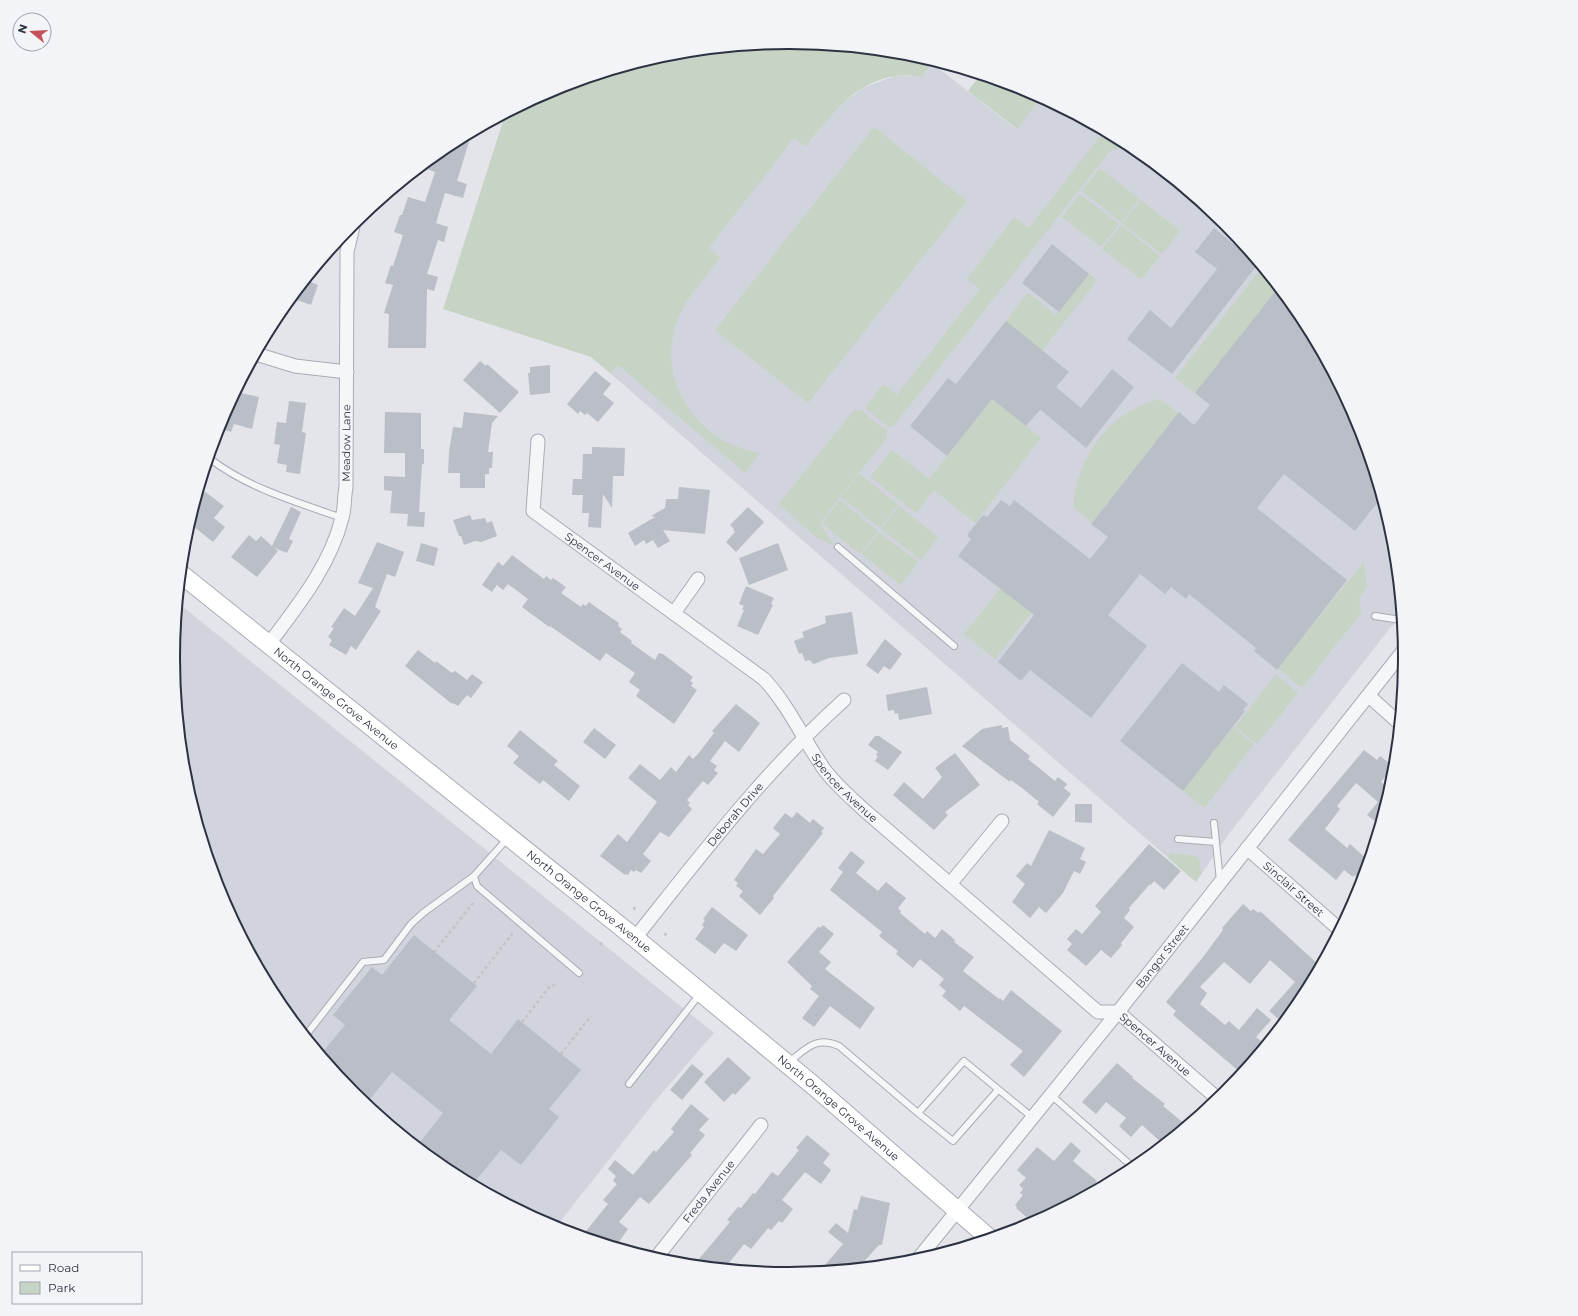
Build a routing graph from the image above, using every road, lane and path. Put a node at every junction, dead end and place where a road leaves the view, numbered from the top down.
1 (351, 234) edge
2 (261, 355) edge
3 (347, 372) junction
4 (538, 441) dead end
5 (213, 460) edge
6 (342, 518) junction
7 (838, 547) dead end
8 (185, 577) edge
9 (698, 579) dead end
10 (674, 613) junction
11 (1375, 616) dead end
12 (1397, 619) edge
13 (269, 644) junction
14 (954, 646) dead end
15 (1398, 658) edge
16 (1369, 696) junction
17 (844, 700) dead end
18 (1395, 719) edge
19 (805, 737) junction
20 (1002, 821) dead end
21 (1214, 823) dead end
22 (509, 837) junction
23 (1178, 839) dead end
24 (1216, 842) junction
25 (1248, 848) junction
26 (474, 876) junction
27 (1220, 883) junction
28 (950, 884) junction
29 (474, 902) dead end
30 (634, 907) dead end
31 (635, 911) dead end
32 (1336, 926) edge
33 (513, 933) dead end
34 (664, 934) dead end
35 (669, 935) dead end
36 (636, 938) junction
37 (434, 952) dead end
38 (580, 974) dead end
39 (474, 983) dead end
40 (558, 984) dead end
41 (701, 993) junction
42 (1118, 1012) junction
43 (592, 1016) dead end
44 (522, 1022) dead end
45 (308, 1032) edge
46 (561, 1054) dead end
47 (787, 1064) junction
48 (629, 1084) dead end
49 (998, 1090) junction
50 (1051, 1095) junction
51 (1213, 1095) edge
52 (918, 1113) junction
53 (1033, 1118) junction
54 (760, 1125) dead end
55 (1128, 1163) edge
56 (958, 1211) junction
57 (985, 1235) edge
58 (925, 1251) edge
59 (660, 1253) edge

1 - 3 street, Meadow Lane
2 - 3 street
3 - 6 street, Meadow Lane
4 - 10 street, Spencer Avenue
5 - 6 lane
6 - 13 street, Meadow Lane
7 - 14 lane
8 - 13 main road, North Orange Grove Avenue
9 - 10 street
10 - 19 street, Spencer Avenue
11 - 12 lane
13 - 22 main road, North Orange Grove Avenue
15 - 16 street, Bangor Street
16 - 18 street
16 - 25 street, Bangor Street
17 - 19 street, Deborah Drive
19 - 28 street, Spencer Avenue
19 - 36 street, Deborah Drive
20 - 28 street
21 - 24 lane
22 - 26 lane
22 - 36 main road, North Orange Grove Avenue
23 - 24 lane
24 - 27 lane
25 - 27 street, Bangor Street
25 - 32 street, Sinclair Street
26 - 38 lane
26 - 45 lane
27 - 42 street, Bangor Street
28 - 42 street, Spencer Avenue
29 - 37 path
30 - 31 path
33 - 39 path
34 - 35 path
36 - 41 main road, North Orange Grove Avenue
40 - 44 path
41 - 47 main road, North Orange Grove Avenue
41 - 48 lane
42 - 50 street, Bangor Street
42 - 51 street, Spencer Avenue
43 - 46 path
47 - 52 lane
47 - 56 main road, North Orange Grove Avenue
49 - 52 lane
49 - 52 lane
49 - 53 lane
50 - 53 street, Bangor Street
50 - 55 lane
53 - 56 street, Bangor Street
54 - 59 street, Freda Avenue
56 - 57 main road, North Orange Grove Avenue
56 - 58 street, Bangor Street

